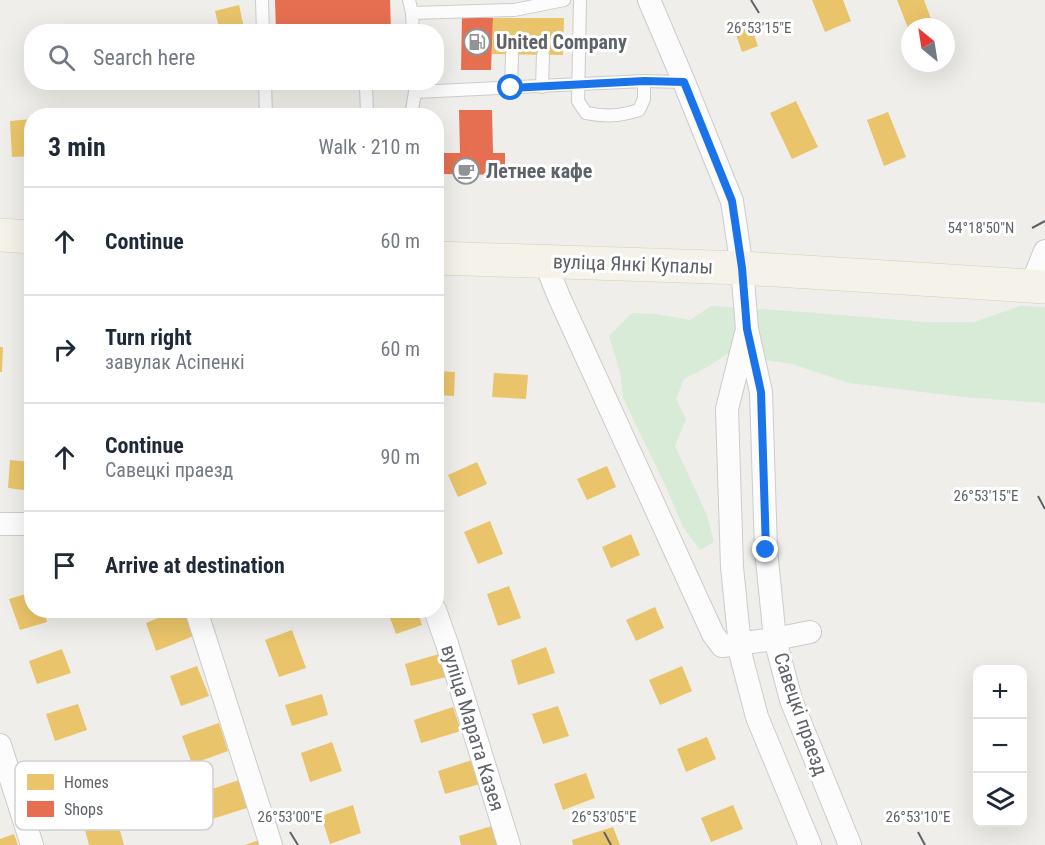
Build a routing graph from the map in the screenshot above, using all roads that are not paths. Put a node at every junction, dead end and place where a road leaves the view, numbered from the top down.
1 (262, 0) edge
2 (409, 0) edge
3 (564, 0) edge
4 (580, 0) edge
5 (649, 0) edge
6 (544, 4) junction
7 (412, 13) junction
8 (544, 18) dead end
9 (263, 24) edge
10 (413, 24) edge
11 (513, 54) dead end
12 (543, 55) dead end
13 (644, 81) junction
14 (684, 82) junction
15 (577, 85) junction
16 (444, 87) edge
17 (542, 87) junction
18 (511, 88) junction
19 (265, 90) edge
20 (366, 90) edge
21 (415, 90) edge
22 (266, 108) edge
23 (367, 108) edge
24 (412, 108) edge
25 (0, 235) edge
26 (24, 236) edge
27 (1045, 251) edge
28 (444, 258) edge
29 (545, 262) junction
30 (742, 268) junction
31 (1038, 286) edge
32 (747, 329) junction
33 (0, 524) edge
34 (24, 524) edge
35 (199, 618) edge
36 (438, 618) edge
37 (810, 633) dead end
38 (775, 639) junction
39 (731, 645) junction
40 (0, 745) edge
41 (15, 792) edge
42 (27, 830) edge
43 (32, 845) edge
44 (271, 845) edge
45 (508, 845) edge
46 (810, 845) edge
47 (850, 845) edge

1 - 9 lane
2 - 7 lane
3 - 6 lane
4 - 15 lane
5 - 14 street, Савецкі праезд
6 - 7 lane
6 - 8 lane
7 - 10 lane
11 - 18 lane
12 - 17 lane
13 - 14 lane
13 - 15 lane
13 - 15 lane
14 - 30 street, Савецкі праезд
15 - 17 lane
16 - 18 lane
17 - 18 lane
19 - 22 lane
20 - 23 lane
21 - 24 lane
25 - 26 main road
27 - 31 street
28 - 29 main road, вуліца Янкі Купалы
29 - 30 main road, вуліца Янкі Купалы
29 - 39 street, Савецкі праезд
30 - 31 main road, вуліца Янкі Купалы
30 - 32 street, Савецкі праезд
32 - 38 street, Савецкі праезд
32 - 39 street, Савецкі праезд
33 - 34 street
35 - 44 street
36 - 45 street, вуліца Марата Казея
37 - 38 street
38 - 39 street
38 - 47 street, Савецкі праезд
39 - 46 street, Савецкі праезд
40 - 41 street
42 - 43 street

